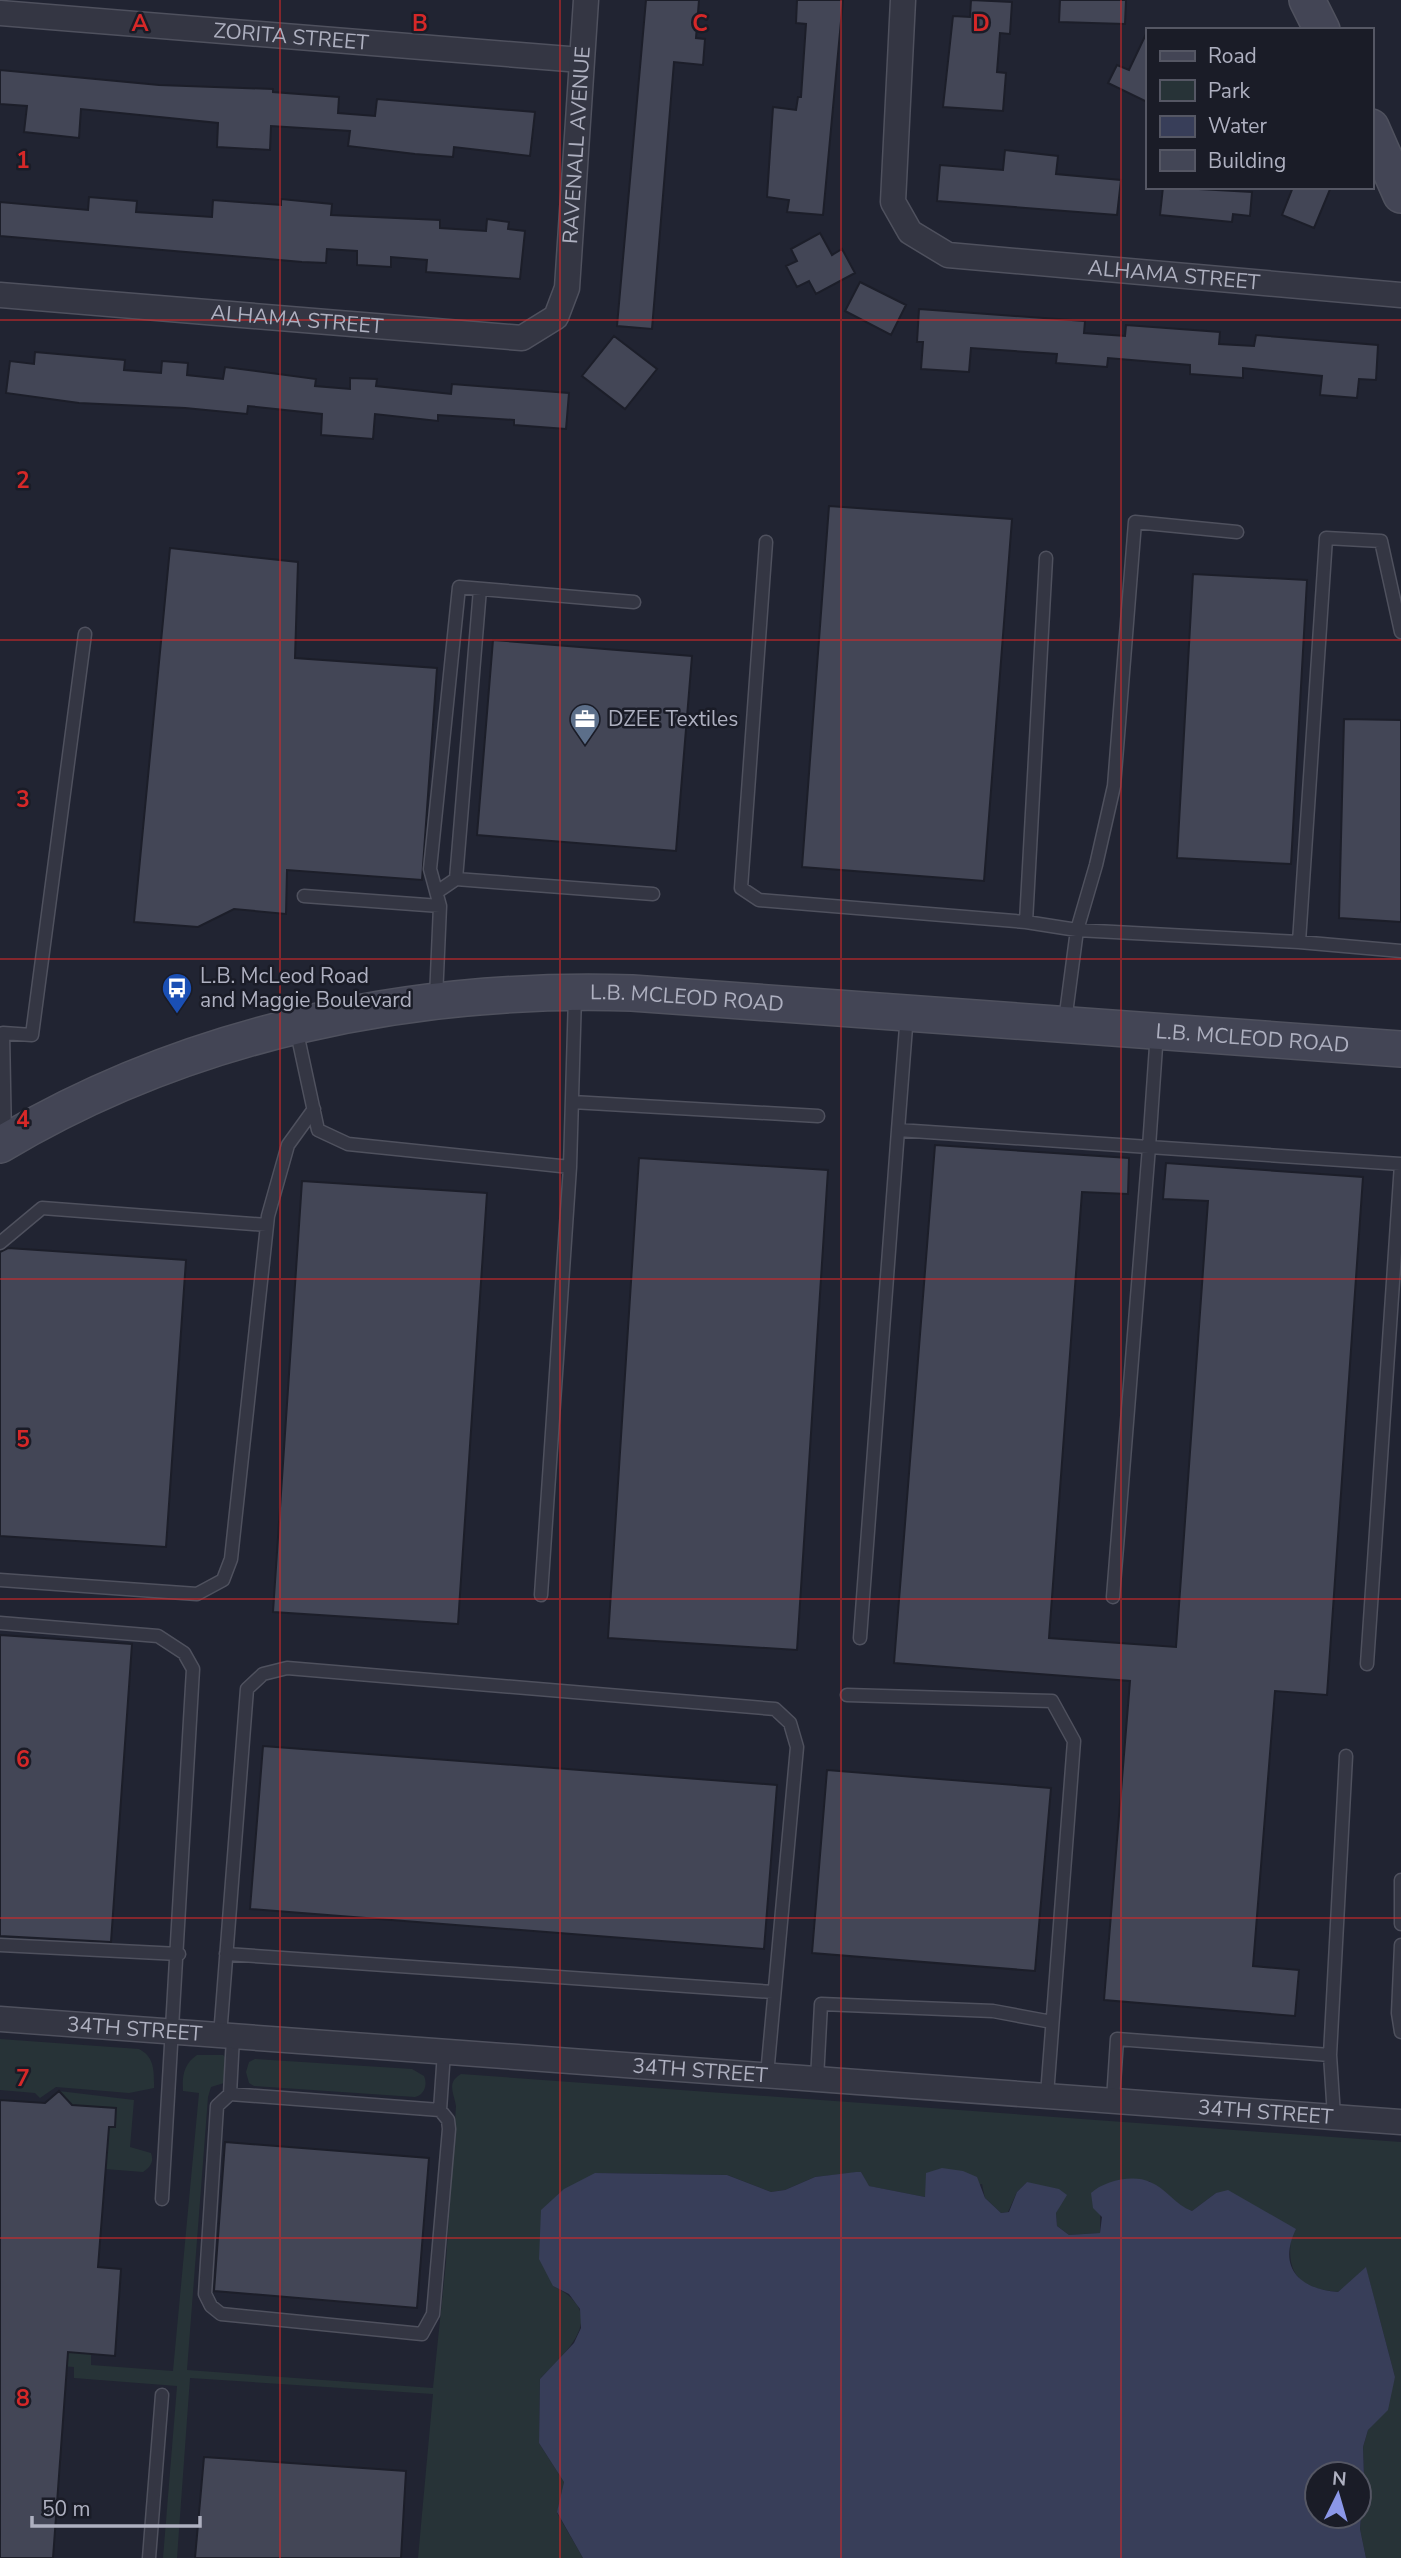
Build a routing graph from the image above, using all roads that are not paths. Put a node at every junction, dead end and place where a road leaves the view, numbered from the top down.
1 (586, 0) edge
2 (903, 0) edge
3 (1307, 0) edge
4 (0, 13) edge
5 (1321, 28) edge
6 (581, 60) junction
7 (1373, 132) edge
8 (1401, 195) edge
9 (566, 288) joint
10 (0, 295) edge
11 (1401, 295) edge
12 (1237, 533) dead end
13 (766, 542) dead end
14 (1045, 558) dead end
15 (480, 589) junction
16 (634, 602) dead end
17 (1401, 632) edge
18 (85, 634) dead end
19 (456, 879) junction
20 (437, 892) junction
21 (653, 894) dead end
22 (304, 897) dead end
23 (440, 906) junction
24 (1026, 922) junction
25 (1077, 930) junction
26 (1299, 942) junction
27 (1401, 951) edge
28 (575, 991) junction
29 (435, 1002) junction
30 (907, 1013) junction
31 (295, 1024) junction
32 (1064, 1025) junction
33 (1157, 1031) junction
34 (1401, 1049) edge
35 (2, 1063) edge
36 (572, 1102) junction
37 (314, 1109) junction
38 (818, 1116) dead end
39 (898, 1130) junction
40 (2, 1144) edge
41 (1149, 1147) junction
42 (1401, 1162) edge
43 (570, 1167) junction
44 (267, 1225) junction
45 (0, 1243) edge
46 (0, 1580) edge
47 (541, 1595) dead end
48 (1113, 1597) dead end
49 (0, 1623) edge
50 (860, 1638) dead end
51 (1367, 1664) dead end
52 (847, 1695) dead end
53 (1346, 1756) dead end
54 (1401, 1880) edge
55 (1401, 1923) edge
56 (0, 1945) edge
57 (1401, 1945) edge
58 (179, 1954) junction
59 (226, 1954) junction
60 (774, 1992) junction
61 (0, 2019) edge
62 (1052, 2022) junction
63 (173, 2032) junction
64 (1401, 2032) edge
65 (226, 2037) junction
66 (444, 2052) junction
67 (1330, 2055) junction
68 (767, 2076) junction
69 (817, 2079) junction
70 (230, 2094) junction
71 (1047, 2095) junction
72 (1113, 2100) junction
73 (440, 2110) junction
74 (1334, 2116) junction
75 (1401, 2122) edge
76 (162, 2199) dead end
77 (162, 2395) dead end
78 (149, 2558) edge

1 - 6 street, RAVENALL AVENUE
2 - 11 street, ALHAMA STREET
3 - 5 street
4 - 6 street, ZORITA STREET
6 - 9 street, RAVENALL AVENUE
7 - 8 street
9 - 10 street, ALHAMA STREET
12 - 25 lane
13 - 24 lane
14 - 24 lane
15 - 16 lane
15 - 19 lane
15 - 20 lane
17 - 26 lane
18 - 35 lane
19 - 20 lane
19 - 21 lane
20 - 23 lane
22 - 23 lane
23 - 29 lane
24 - 25 lane
25 - 26 lane
25 - 32 lane
26 - 27 lane
28 - 29 street, L.B. MCLEOD ROAD
28 - 30 street, L.B. MCLEOD ROAD
28 - 36 lane
29 - 31 street, L.B. MCLEOD ROAD
30 - 32 street, L.B. MCLEOD ROAD
30 - 39 lane
31 - 37 lane
31 - 40 street, L.B. MCLEOD ROAD
32 - 33 street, L.B. MCLEOD ROAD
33 - 34 street, L.B. MCLEOD ROAD
33 - 41 lane
35 - 40 lane
36 - 38 lane
36 - 43 lane
37 - 43 lane
37 - 44 lane
39 - 41 lane
39 - 50 lane
41 - 42 lane
41 - 48 lane
42 - 51 lane
43 - 47 lane
44 - 45 lane
44 - 46 lane
49 - 58 lane
52 - 62 lane
53 - 67 lane
54 - 55 lane
56 - 58 lane
57 - 64 lane
58 - 63 lane
59 - 60 lane
59 - 60 lane
59 - 65 lane
60 - 68 lane
61 - 63 street, 34TH STREET
62 - 69 lane
62 - 71 lane
63 - 65 street, 34TH STREET
63 - 76 lane
65 - 66 street, 34TH STREET
65 - 70 lane
66 - 68 street, 34TH STREET
66 - 73 lane
67 - 72 lane
67 - 74 lane
68 - 69 street, 34TH STREET
69 - 71 street, 34TH STREET
70 - 73 lane
70 - 73 lane
71 - 72 street, 34TH STREET
72 - 74 street, 34TH STREET
74 - 75 street, 34TH STREET
77 - 78 lane

